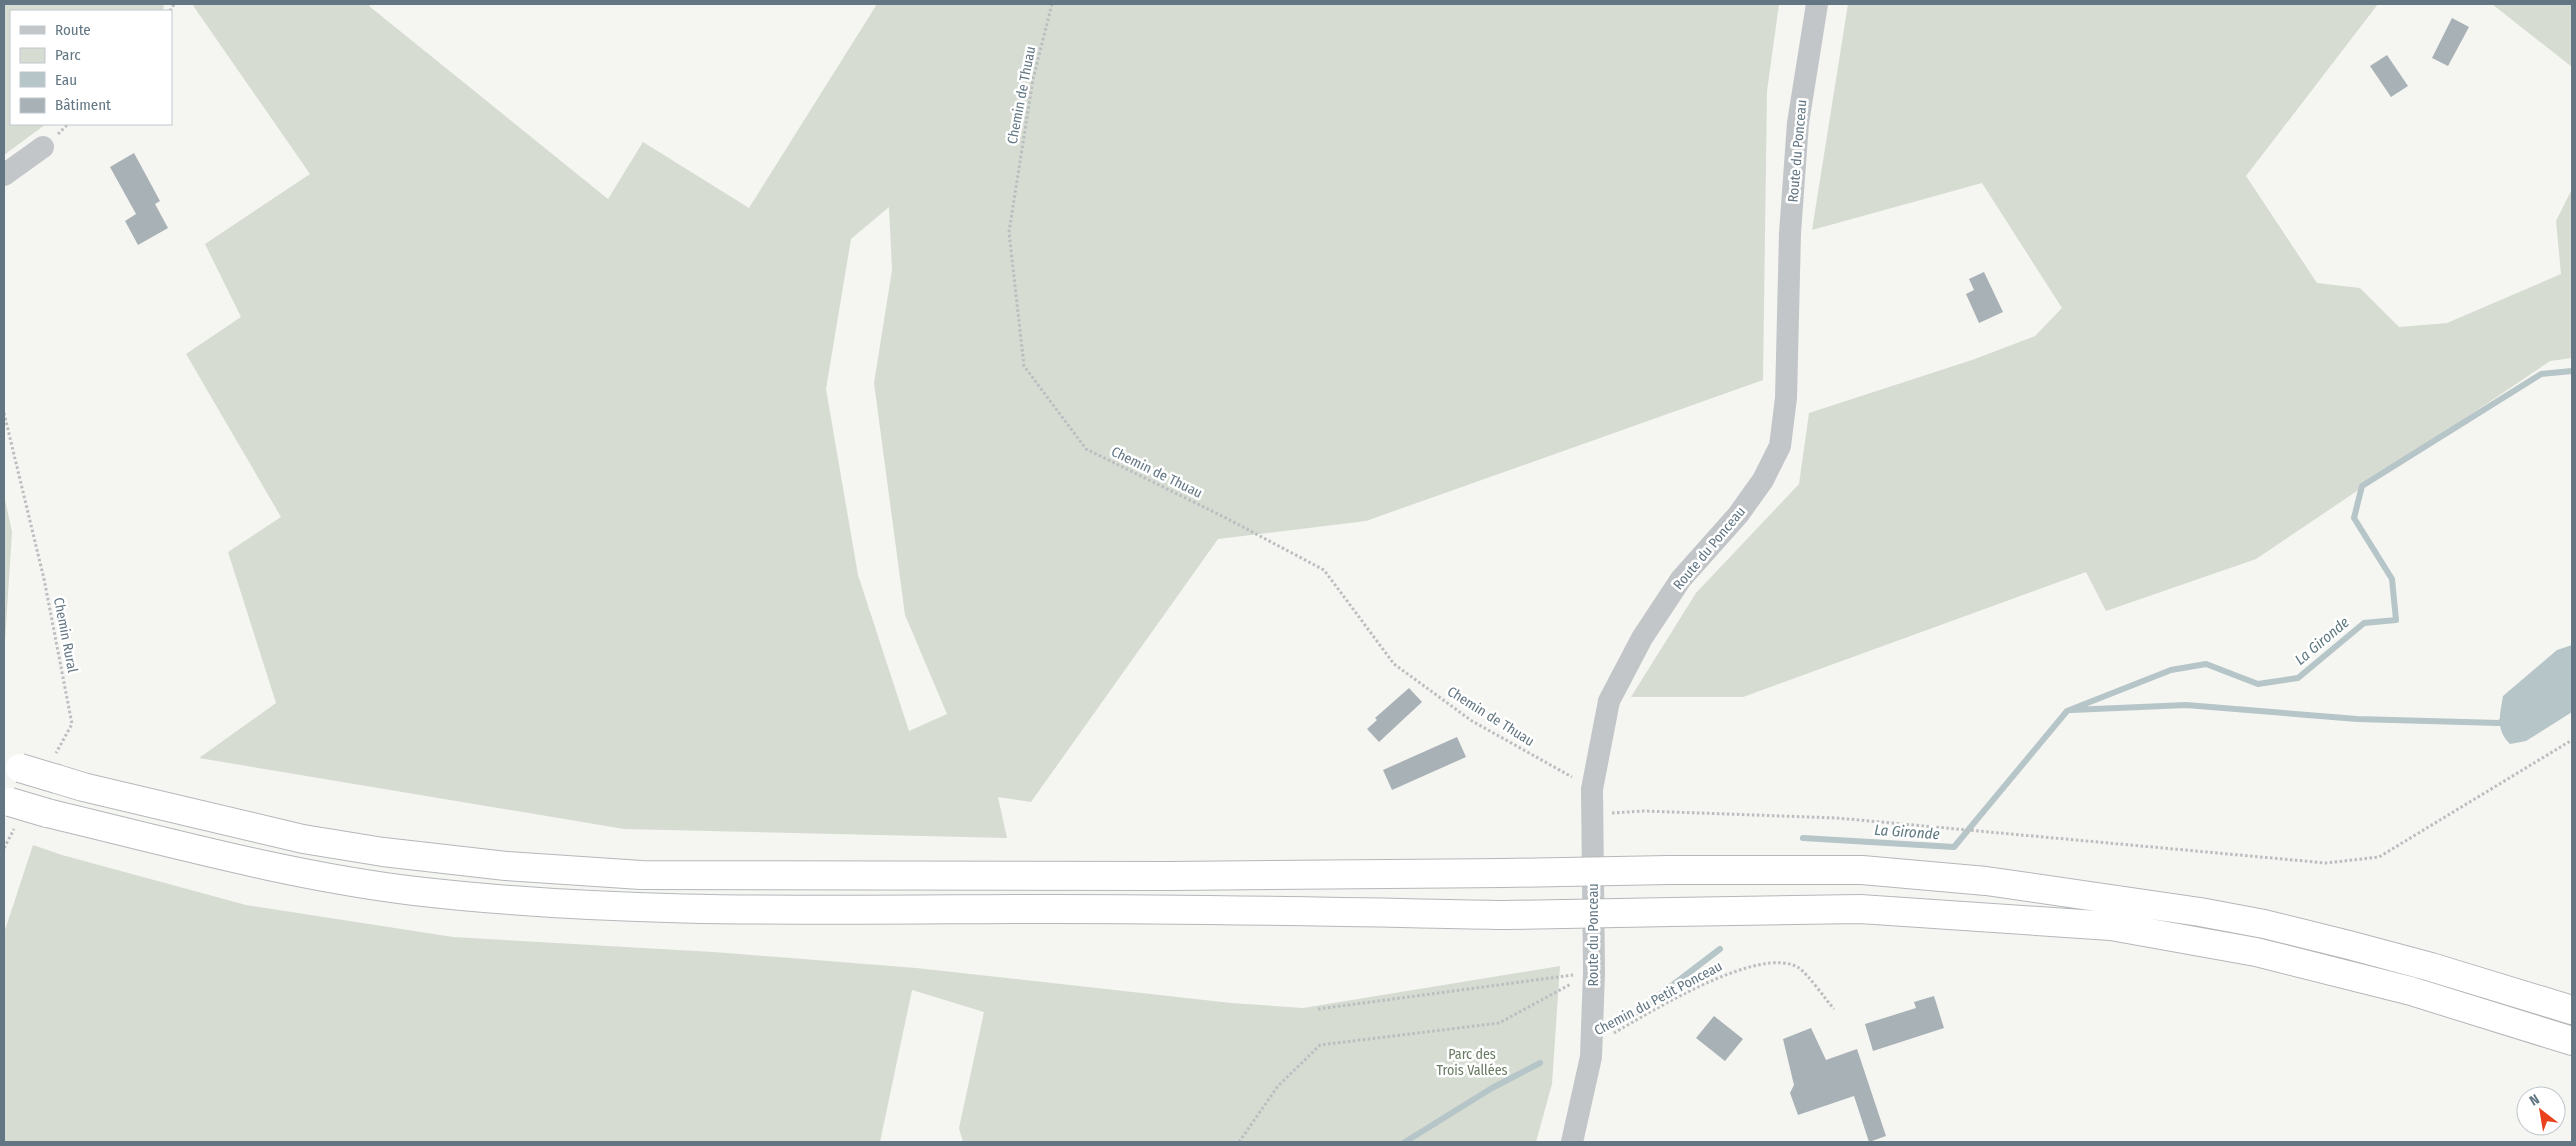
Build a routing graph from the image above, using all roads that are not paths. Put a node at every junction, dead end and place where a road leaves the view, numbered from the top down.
1 (1817, 4) edge
2 (43, 147) dead end
3 (4, 175) edge
4 (12, 766) edge
5 (10, 808) edge
6 (2572, 1010) edge
7 (2572, 1041) edge
8 (1572, 1142) edge

1 - 8 street, Route du Ponceau
2 - 3 street
4 - 6 highway, bridge
5 - 7 highway, bridge

